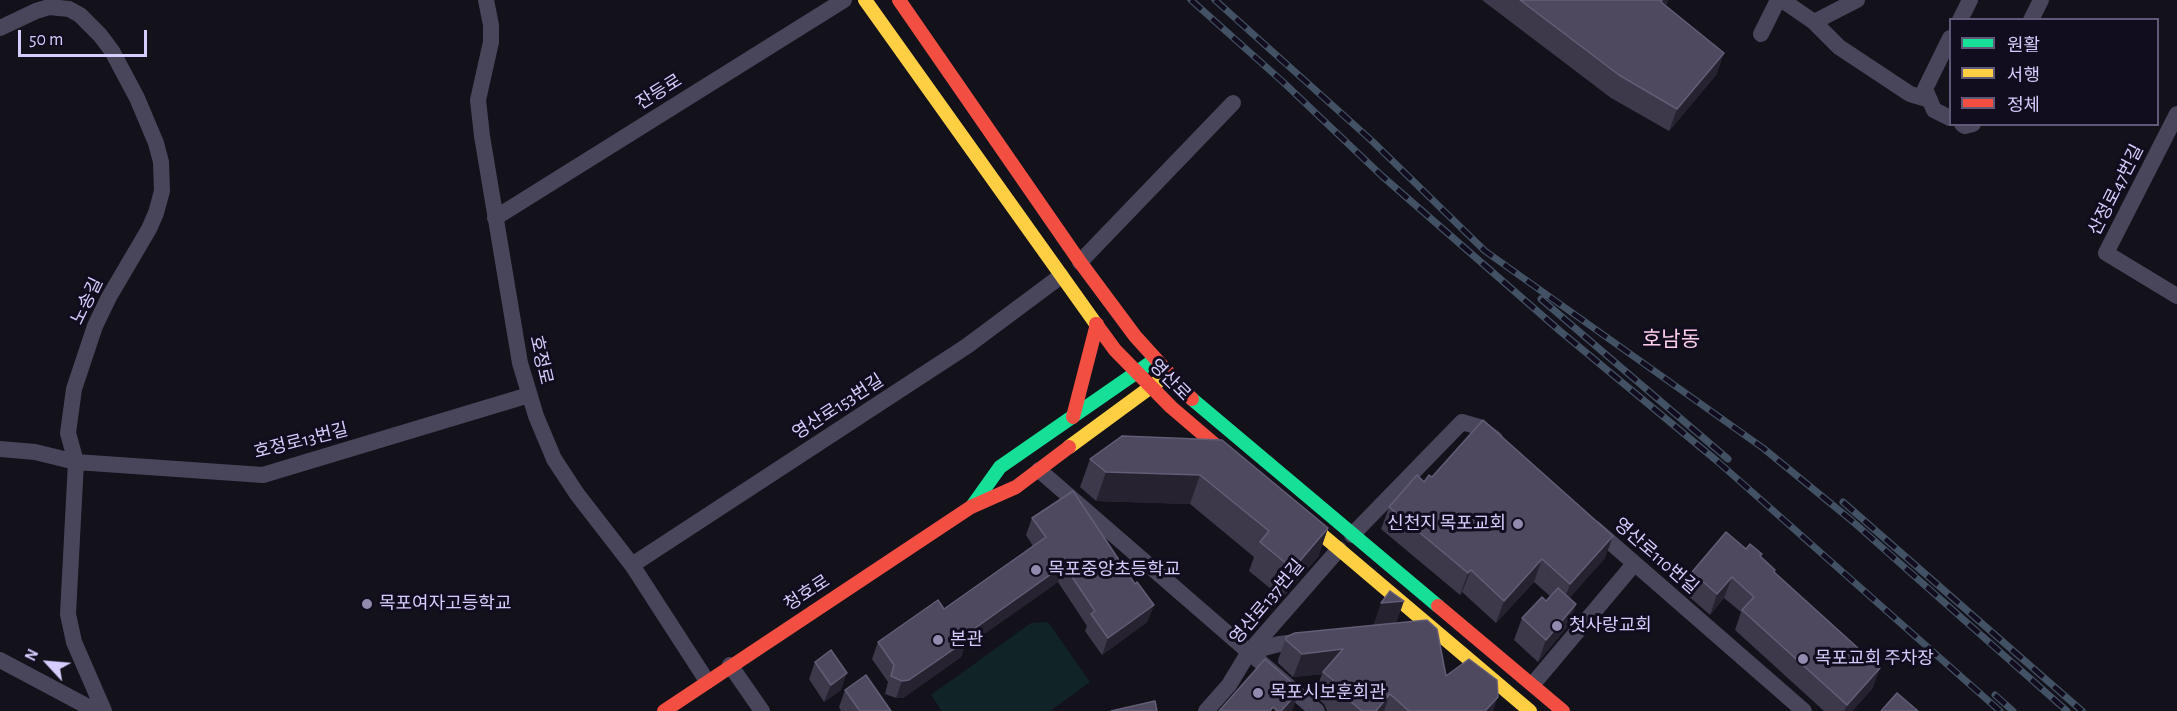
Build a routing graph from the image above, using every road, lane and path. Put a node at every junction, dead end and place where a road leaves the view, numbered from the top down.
1 (486, 0) edge
2 (844, 0) edge
3 (865, 0) edge
4 (900, 0) edge
5 (1780, 0) edge
6 (1857, 0) edge
7 (1970, 0) edge
8 (2041, 0) edge
9 (1961, 18) edge
10 (2032, 18) edge
11 (1814, 22) junction
12 (0, 28) edge
13 (1761, 34) dead end
14 (1949, 40) edge
15 (1927, 94) junction
16 (1233, 103) dead end
17 (2177, 114) edge
18 (1949, 118) edge
19 (2171, 140) edge
20 (495, 218) junction
21 (1080, 262) junction
22 (1061, 276) junction
23 (2177, 296) edge
24 (1097, 324) junction
25 (1155, 359) junction
26 (1137, 372) junction
27 (1169, 374) junction
28 (1151, 387) junction
29 (530, 395) junction
30 (1073, 417) junction
31 (1080, 441) junction
32 (1104, 441) dead end
33 (1187, 441) edge
34 (1211, 441) junction
35 (1504, 448) edge
36 (0, 449) edge
37 (76, 462) junction
38 (1039, 470) junction
39 (1248, 472) edge
40 (971, 507) junction
41 (1293, 510) edge
42 (1582, 518) edge
43 (1352, 535) junction
44 (1339, 549) junction
45 (1634, 564) junction
46 (632, 565) junction
47 (1435, 631) junction
48 (1413, 632) edge
49 (1323, 640) edge
50 (1249, 652) junction
51 (0, 660) edge
52 (730, 665) junction
53 (707, 681) junction
54 (1533, 684) junction
55 (1509, 705) edge
56 (96, 711) edge
57 (104, 711) edge
58 (664, 711) edge
59 (762, 711) edge
60 (1206, 711) edge
61 (1317, 711) edge
62 (1530, 711) edge
63 (1563, 711) edge
64 (1803, 711) edge

1 - 20 street, 호정로
2 - 20 street, 잔등로
3 - 22 street, 영산로
4 - 21 street, 영산로
5 - 11 street
5 - 13 street
6 - 11 street
7 - 9 street
8 - 10 street
11 - 15 street
12 - 37 street, 노송길
14 - 15 street
15 - 18 street
16 - 21 street
17 - 19 street, 산정로47번길
19 - 23 street, 산정로47번길
20 - 29 street, 호정로
21 - 25 street, 영산로
22 - 24 street, 영산로
22 - 46 street, 영산로153번길
24 - 26 street, 영산로
24 - 30 street
25 - 26 street, 청호로
25 - 27 street, 영산로
26 - 28 street, 영산로
26 - 30 street, 청호로
27 - 28 street, 청호로
27 - 43 street, 영산로
28 - 31 street, 청호로
28 - 34 street, 영산로
29 - 37 street, 호정로13번길
29 - 46 street, 호정로
30 - 40 street, 청호로
31 - 32 street
31 - 38 street, 청호로
33 - 34 street
34 - 39 street, 영산로
35 - 43 street
36 - 37 street, 호정로13번길
37 - 57 street, 노송길
38 - 40 street, 청호로
38 - 50 street
40 - 52 street, 청호로
41 - 44 street
42 - 45 street, 영산로110번길
43 - 54 street, 영산로
44 - 47 street
44 - 50 street, 영산로137번길
45 - 54 street
45 - 64 street, 영산로110번길
46 - 53 street, 호정로
47 - 48 street
47 - 55 street
49 - 50 street
50 - 60 street, 영산로137번길
50 - 61 street
51 - 56 street
52 - 53 street, 청호로
52 - 59 street
53 - 58 street, 청호로
54 - 63 street, 영산로
55 - 62 street

